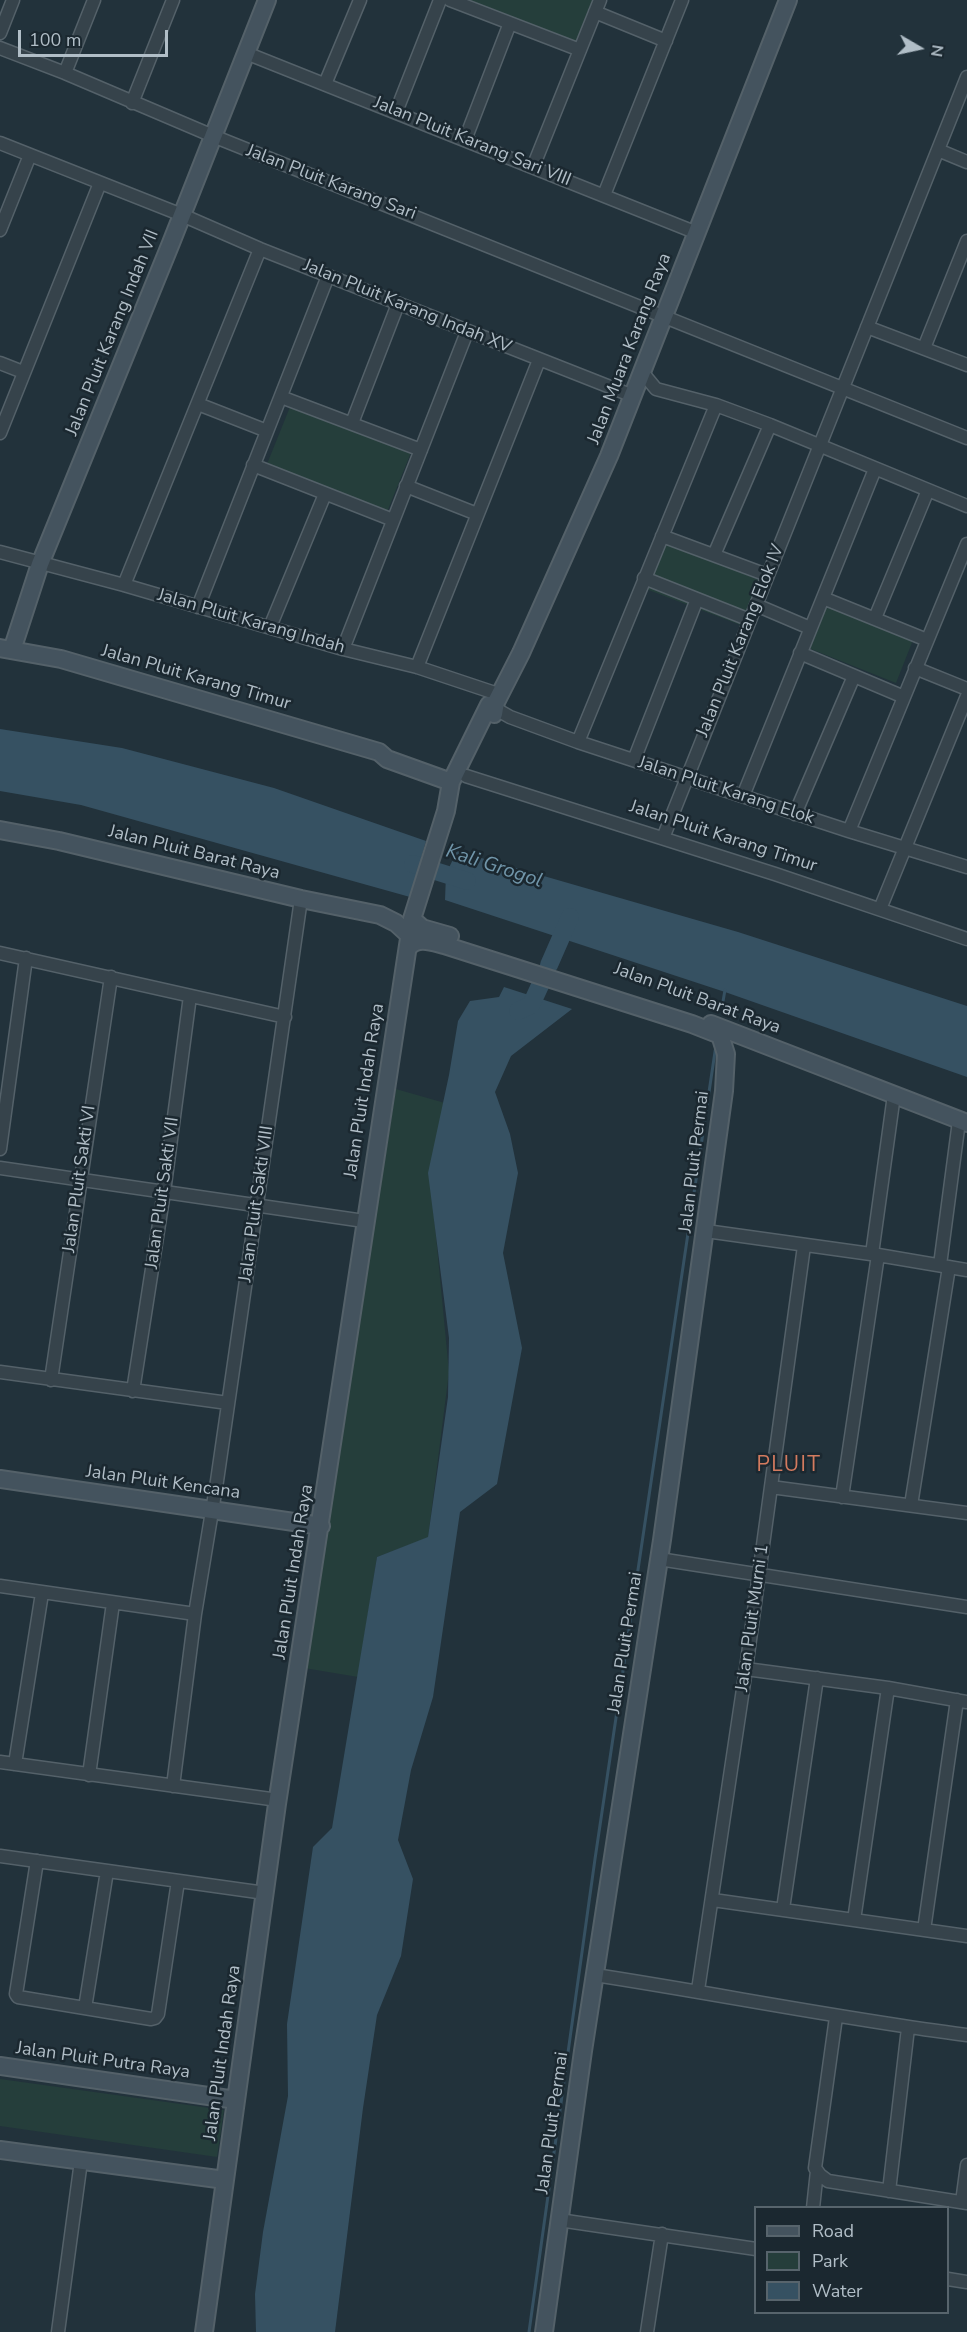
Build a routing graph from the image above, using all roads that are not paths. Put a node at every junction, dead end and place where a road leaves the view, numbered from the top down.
1 (13, 0) edge
2 (94, 0) edge
3 (173, 0) edge
4 (267, 0) edge
5 (360, 0) edge
6 (440, 0) edge
7 (450, 0) edge
8 (600, 0) edge
9 (682, 0) edge
10 (788, 0) edge
11 (595, 12) junction
12 (510, 22) junction
13 (0, 33) edge
14 (666, 41) junction
15 (0, 48) edge
16 (580, 50) junction
17 (246, 52) junction
18 (65, 73) junction
19 (967, 76) edge
20 (325, 84) junction
21 (132, 103) junction
22 (396, 112) junction
23 (213, 136) junction
24 (465, 140) junction
25 (0, 142) edge
26 (938, 150) junction
27 (30, 155) junction
28 (967, 162) edge
29 (533, 167) junction
30 (100, 183) junction
31 (604, 195) junction
32 (182, 215) junction
33 (0, 230) edge
34 (697, 232) junction
35 (967, 241) edge
36 (260, 249) junction
37 (328, 276) junction
38 (398, 304) junction
39 (664, 316) junction
40 (867, 327) junction
41 (467, 332) junction
42 (924, 348) junction
43 (539, 360) junction
44 (0, 363) edge
45 (967, 365) edge
46 (24, 372) junction
47 (642, 372) junction
48 (842, 388) junction
49 (633, 396) junction
50 (281, 397) junction
51 (198, 404) junction
52 (716, 405) junction
53 (352, 423) junction
54 (771, 425) junction
55 (267, 431) junction
56 (0, 433) edge
57 (967, 438) edge
58 (821, 446) junction
59 (421, 450) junction
60 (253, 465) junction
61 (875, 469) junction
62 (406, 486) junction
63 (928, 490) junction
64 (325, 494) junction
65 (967, 506) edge
66 (477, 514) junction
67 (393, 520) junction
68 (662, 536) junction
69 (967, 544) edge
70 (0, 552) edge
71 (714, 555) junction
72 (40, 564) junction
73 (767, 575) junction
74 (644, 578) junction
75 (124, 585) junction
76 (823, 598) junction
77 (697, 599) junction
78 (756, 605) junction
79 (198, 607) junction
80 (875, 618) junction
81 (750, 620) junction
82 (270, 627) junction
83 (810, 628) junction
84 (927, 640) junction
85 (6, 649) edge
86 (343, 649) junction
87 (800, 653) junction
88 (417, 667) junction
89 (915, 668) junction
90 (854, 676) junction
91 (967, 689) edge
92 (967, 696) edge
93 (903, 697) junction
94 (495, 704) junction
95 (578, 742) junction
96 (634, 760) junction
97 (457, 777) junction
98 (686, 778) junction
99 (743, 796) junction
100 (795, 814) junction
101 (444, 816) joint
102 (0, 830) edge
103 (849, 831) junction
104 (663, 838) junction
105 (903, 848) junction
106 (967, 852) edge
107 (964, 866) edge
108 (301, 899) junction
109 (880, 909) junction
110 (380, 915) junction
111 (412, 922) junction
112 (967, 939) edge
113 (451, 941) junction
114 (0, 953) edge
115 (493, 954) junction
116 (26, 958) junction
117 (111, 977) junction
118 (190, 996) junction
119 (285, 1017) junction
120 (754, 1040) junction
121 (726, 1071) junction
122 (894, 1095) junction
123 (4, 1098) edge
124 (963, 1122) edge
125 (0, 1149) edge
126 (0, 1168) edge
127 (80, 1180) junction
128 (164, 1192) junction
129 (256, 1205) junction
130 (364, 1221) junction
131 (706, 1231) junction
132 (804, 1246) junction
133 (875, 1254) junction
134 (945, 1266) junction
135 (967, 1270) edge
136 (0, 1372) edge
137 (51, 1380) junction
138 (134, 1391) junction
139 (228, 1403) junction
140 (0, 1479) edge
141 (771, 1487) junction
142 (842, 1497) junction
143 (911, 1505) junction
144 (212, 1510) junction
145 (967, 1513) edge
146 (321, 1526) junction
147 (658, 1559) junction
148 (758, 1575) junction
149 (0, 1586) edge
150 (42, 1593) junction
151 (113, 1603) junction
152 (967, 1607) edge
153 (195, 1614) junction
154 (746, 1669) junction
155 (817, 1678) junction
156 (888, 1688) junction
157 (962, 1701) edge
158 (0, 1762) edge
159 (15, 1764) junction
160 (89, 1775) junction
161 (173, 1786) junction
162 (278, 1800) junction
163 (0, 1856) edge
164 (37, 1861) junction
165 (107, 1871) junction
166 (178, 1881) junction
167 (265, 1893) junction
168 (713, 1900) junction
169 (783, 1909) junction
170 (854, 1920) junction
171 (924, 1930) junction
172 (967, 1936) edge
173 (595, 1975) junction
174 (698, 1990) junction
175 (85, 2008) junction
176 (836, 2017) junction
177 (909, 2028) junction
178 (967, 2035) edge
179 (0, 2066) edge
180 (236, 2100) junction
181 (0, 2150) edge
182 (81, 2161) junction
183 (967, 2165) edge
184 (817, 2172) junction
185 (225, 2180) junction
186 (889, 2191) junction
187 (965, 2202) edge
188 (813, 2206) edge
189 (559, 2220) junction
190 (662, 2234) junction
191 (754, 2249) edge
192 (949, 2279) edge
193 (967, 2282) edge
194 (58, 2332) edge
195 (204, 2332) edge
196 (544, 2332) edge
197 (651, 2332) edge

1 - 13 street
2 - 18 street
3 - 21 street
4 - 17 street
5 - 20 street
6 - 22 street
7 - 12 street
8 - 11 street
9 - 14 street
10 - 34 street, Jalan Muara Karang Raya
11 - 14 street
11 - 16 street
12 - 16 street
12 - 24 street
14 - 31 street
15 - 18 street, Jalan Pluit Karang Sari
16 - 29 street
17 - 20 street, Jalan Pluit Karang Sari VIII
17 - 23 street
18 - 21 street, Jalan Pluit Karang Sari
19 - 26 street, Jalan Pluit Karang Elok IV
20 - 22 street, Jalan Pluit Karang Sari VIII
21 - 23 street, Jalan Pluit Karang Sari
22 - 24 street, Jalan Pluit Karang Sari VIII
23 - 32 street
23 - 39 street, Jalan Pluit Karang Sari
24 - 29 street, Jalan Pluit Karang Sari VIII
25 - 27 street, Jalan Pluit Karang Indah VII
26 - 28 street
26 - 40 street, Jalan Pluit Karang Elok IV
27 - 30 street, Jalan Pluit Karang Indah VII
27 - 33 street
29 - 31 street, Jalan Pluit Karang Sari VIII
30 - 32 street, Jalan Pluit Karang Indah VII
30 - 46 street
31 - 34 street, Jalan Pluit Karang Sari VIII
32 - 36 street, Jalan Pluit Karang Indah XV
32 - 72 street, Jalan Pluit Karang Indah VII
34 - 39 street, Jalan Muara Karang Raya
35 - 42 street
36 - 37 street, Jalan Pluit Karang Indah XV
36 - 51 street
37 - 38 street, Jalan Pluit Karang Indah XV
37 - 50 street
38 - 41 street, Jalan Pluit Karang Indah XV
38 - 53 street
39 - 47 street, Jalan Muara Karang Raya
39 - 48 street, Jalan Pluit Karang Sari
40 - 42 street
40 - 48 street, Jalan Pluit Karang Elok IV
41 - 43 street, Jalan Pluit Karang Indah XV
41 - 59 street
42 - 45 street
43 - 49 street, Jalan Pluit Karang Indah XV
43 - 66 street
44 - 46 street
46 - 56 street
47 - 49 street, Jalan Muara Karang Raya
47 - 52 street
48 - 57 street, Jalan Pluit Karang Sari
48 - 58 street, Jalan Pluit Karang Elok IV
49 - 94 street, Jalan Muara Karang Raya
50 - 53 street
50 - 55 street
51 - 55 street
51 - 75 street
52 - 54 street
52 - 68 street
53 - 59 street
54 - 58 street
54 - 71 street
55 - 60 street
58 - 61 street
58 - 73 street, Jalan Pluit Karang Elok IV
59 - 62 street
60 - 64 street
60 - 79 street
61 - 63 street
61 - 76 street
62 - 66 street
62 - 67 street
63 - 65 street
63 - 80 street
64 - 67 street
64 - 82 street
66 - 88 street
67 - 86 street
68 - 71 street
68 - 74 street
69 - 84 street
70 - 72 street, Jalan Pluit Karang Indah
71 - 73 street
72 - 75 street, Jalan Pluit Karang Indah
72 - 85 street, Jalan Pluit Karang Indah VII
73 - 78 street, Jalan Pluit Karang Elok IV
74 - 77 street
74 - 95 street
75 - 79 street, Jalan Pluit Karang Indah
76 - 80 street
76 - 83 street
77 - 81 street
77 - 96 street
78 - 81 street, Jalan Pluit Karang Elok IV
78 - 83 street
79 - 82 street, Jalan Pluit Karang Indah
80 - 84 street
81 - 98 street, Jalan Pluit Karang Elok IV
82 - 86 street, Jalan Pluit Karang Indah
83 - 87 street
84 - 89 street
85 - 97 street, Jalan Pluit Karang Timur
86 - 88 street, Jalan Pluit Karang Indah
87 - 90 street
87 - 99 street
88 - 94 street, Jalan Pluit Karang Indah
89 - 91 street
89 - 93 street
90 - 93 street
90 - 100 street
92 - 105 street
93 - 103 street
94 - 95 street, Jalan Pluit Karang Elok
94 - 97 street, Jalan Muara Karang Raya
95 - 96 street, Jalan Pluit Karang Elok
96 - 98 street, Jalan Pluit Karang Elok
97 - 101 street, Jalan Muara Karang Raya
97 - 104 street, Jalan Pluit Karang Timur
98 - 99 street, Jalan Pluit Karang Elok
98 - 104 street, Jalan Pluit Karang Elok IV
99 - 100 street, Jalan Pluit Karang Elok
100 - 103 street, Jalan Pluit Karang Elok
101 - 111 street, Jalan Pluit Indah Raya
102 - 108 street, Jalan Pluit Barat Raya
103 - 105 street, Jalan Pluit Karang Elok
104 - 109 street, Jalan Pluit Karang Timur
105 - 107 street, Jalan Pluit Karang Elok
105 - 109 street
106 - 107 street
108 - 110 street, Jalan Pluit Barat Raya
108 - 119 street, Jalan Pluit Sakti VIII
109 - 112 street, Jalan Pluit Karang Timur
110 - 111 street, Jalan Pluit Barat Raya
110 - 111 street, Jalan Pluit Barat Raya
111 - 113 street, Jalan Pluit Barat Raya
111 - 113 street, Jalan Pluit Barat Raya
111 - 130 street, Jalan Pluit Indah Raya
113 - 115 street, Jalan Pluit Barat Raya
114 - 116 street
115 - 120 street, Jalan Pluit Barat Raya
115 - 121 street, Jalan Pluit Barat Raya
116 - 117 street
116 - 123 street
117 - 118 street
117 - 127 street, Jalan Pluit Sakti VI
118 - 119 street
118 - 128 street, Jalan Pluit Sakti VII
119 - 129 street, Jalan Pluit Sakti VIII
120 - 121 street
120 - 122 street, Jalan Pluit Barat Raya
121 - 131 street, Jalan Pluit Permai
122 - 124 street, Jalan Pluit Barat Raya
122 - 133 street
123 - 125 street
124 - 134 street
126 - 127 street
127 - 128 street
127 - 137 street, Jalan Pluit Sakti VI
128 - 129 street
128 - 138 street, Jalan Pluit Sakti VII
129 - 130 street
129 - 139 street, Jalan Pluit Sakti VIII
130 - 146 street, Jalan Pluit Indah Raya
131 - 132 street
131 - 147 street, Jalan Pluit Permai
132 - 133 street
132 - 141 street, Jalan Pluit Murni 1
133 - 134 street
133 - 142 street
134 - 135 street
134 - 143 street
136 - 137 street
137 - 138 street
138 - 139 street
139 - 144 street, Jalan Pluit Sakti VIII
140 - 144 street, Jalan Pluit Kencana
141 - 142 street
141 - 148 street, Jalan Pluit Murni 1
142 - 143 street
143 - 145 street
144 - 146 street, Jalan Pluit Kencana
144 - 153 street, Jalan Pluit Sakti VIII
146 - 162 street, Jalan Pluit Indah Raya
147 - 148 street
147 - 173 street, Jalan Pluit Permai
148 - 152 street
148 - 154 street, Jalan Pluit Murni 1
149 - 150 street
150 - 151 street
150 - 159 street
151 - 153 street
151 - 160 street
153 - 161 street, Jalan Pluit Sakti VIII
154 - 155 street
154 - 168 street, Jalan Pluit Murni 1
155 - 156 street
155 - 169 street
156 - 157 street
156 - 170 street
157 - 171 street
158 - 159 street
159 - 160 street
160 - 161 street
161 - 162 street
162 - 167 street, Jalan Pluit Indah Raya
163 - 164 street
164 - 165 street
164 - 175 street
165 - 166 street
165 - 175 street
166 - 167 street
166 - 175 street
167 - 180 street, Jalan Pluit Indah Raya
168 - 169 street
168 - 174 street, Jalan Pluit Murni 1
169 - 170 street
170 - 171 street
171 - 172 street
173 - 174 street
173 - 189 street, Jalan Pluit Permai
174 - 176 street
176 - 177 street
176 - 184 street
177 - 178 street
177 - 186 street
179 - 180 street, Jalan Pluit Putra Raya
180 - 185 street, Jalan Pluit Indah Raya
181 - 182 street
182 - 185 street
182 - 194 street
183 - 187 street
184 - 186 street
184 - 188 street
185 - 195 street, Jalan Pluit Indah Raya
186 - 187 street
189 - 190 street, Jalan Pluit Permai
189 - 196 street, Jalan Pluit Permai
190 - 191 street, Jalan Pluit Permai
190 - 197 street
192 - 193 street

